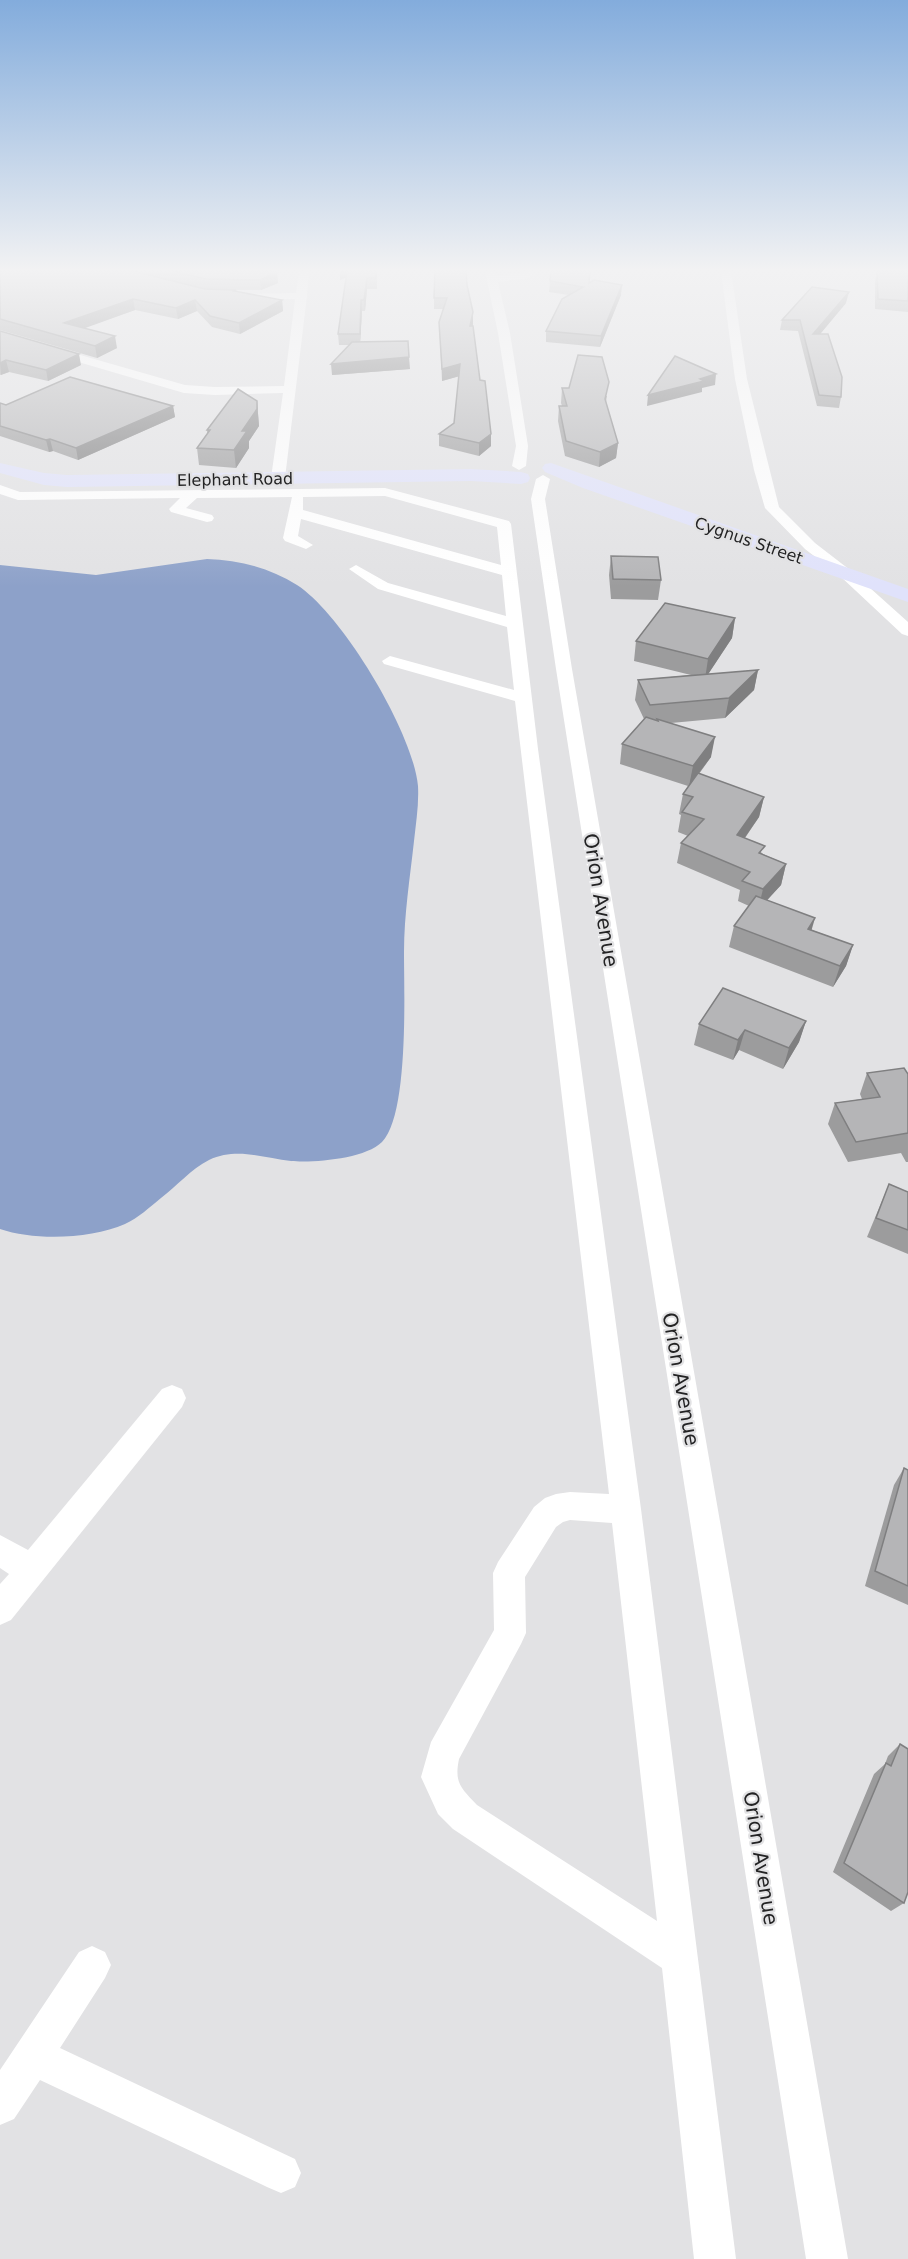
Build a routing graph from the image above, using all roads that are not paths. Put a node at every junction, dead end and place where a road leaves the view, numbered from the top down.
1 (141, 376) edge
2 (292, 376) edge
3 (511, 376) edge
4 (741, 376) edge
5 (290, 389) junction
6 (0, 468) edge
7 (532, 475) junction
8 (278, 478) junction
9 (0, 489) edge
10 (192, 495) junction
11 (297, 503) junction
12 (207, 518) dead end
13 (306, 545) dead end
14 (356, 569) dead end
15 (509, 572) junction
16 (845, 573) junction
17 (908, 596) edge
18 (515, 624) junction
19 (908, 631) edge
20 (390, 662) dead end
21 (524, 698) junction
22 (172, 1398) dead end
23 (626, 1509) junction
24 (0, 1550) edge
25 (32, 1571) junction
26 (0, 1609) edge
27 (679, 1957) junction
28 (93, 1965) dead end
29 (33, 2056) junction
30 (0, 2105) edge
31 (281, 2173) dead end
32 (715, 2259) edge
33 (827, 2259) edge

1 - 5 street
2 - 5 street
3 - 7 street, Orion Avenue
4 - 16 street
5 - 8 street
6 - 8 street, Elephant Road
7 - 8 street, Elephant Road
7 - 16 street, Cygnus Street
7 - 33 street, Orion Avenue
9 - 10 street
10 - 11 street
10 - 12 street
11 - 13 street
11 - 15 street
11 - 15 street
14 - 18 street
15 - 18 street
16 - 17 street, Cygnus Street
16 - 19 street
18 - 21 street
20 - 21 street
21 - 23 street
22 - 25 street
23 - 27 street
23 - 27 street
24 - 25 street
25 - 26 street
27 - 32 street
28 - 29 street
29 - 30 street
29 - 31 street

